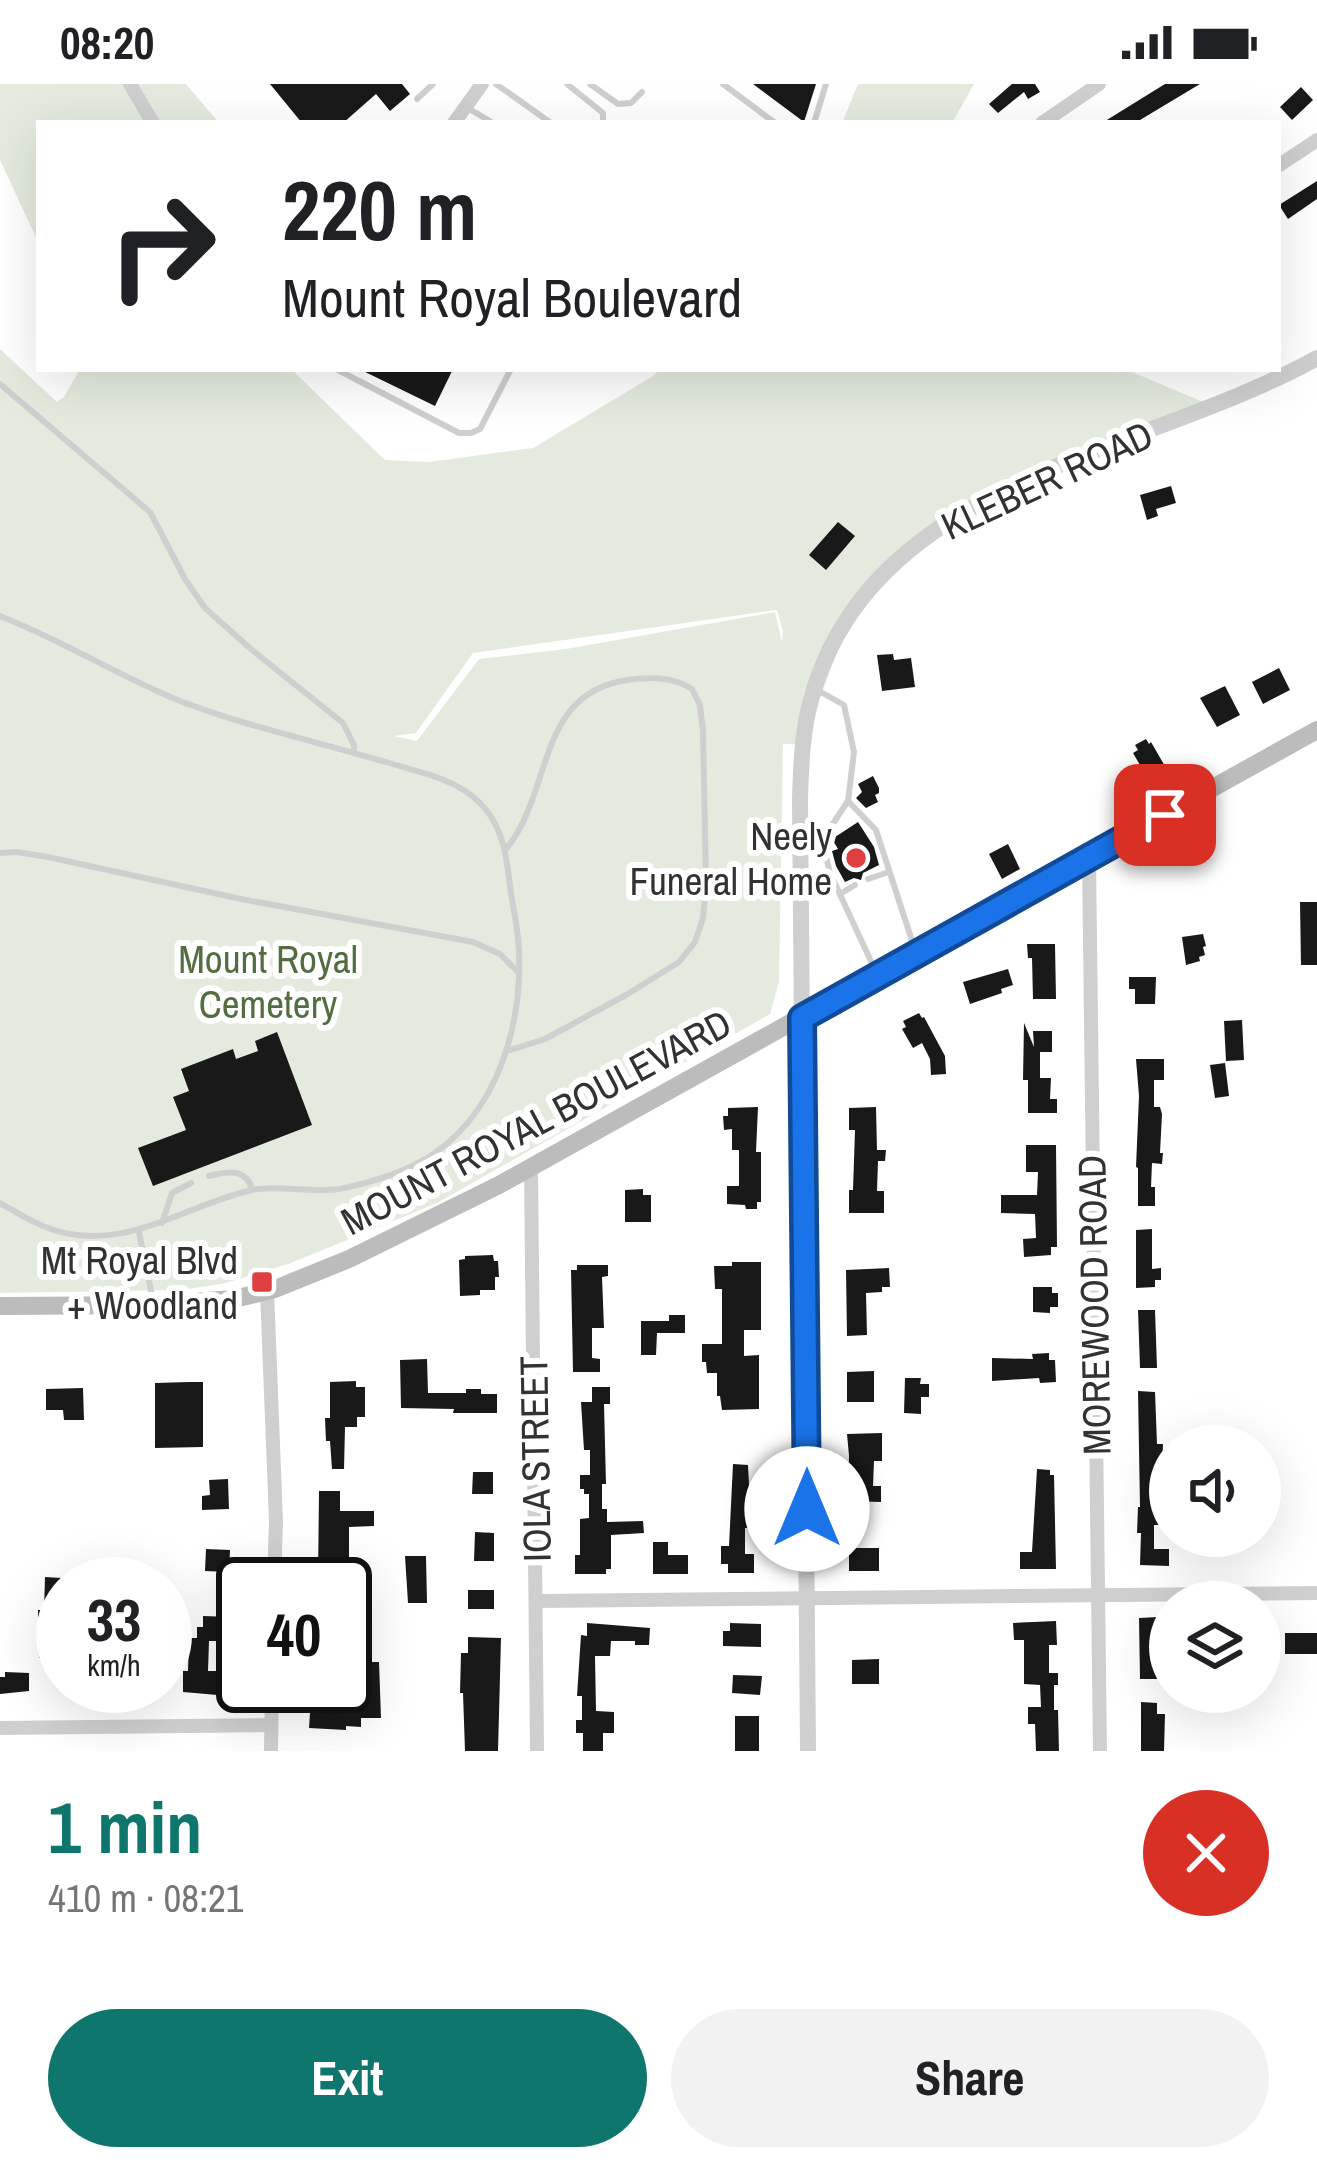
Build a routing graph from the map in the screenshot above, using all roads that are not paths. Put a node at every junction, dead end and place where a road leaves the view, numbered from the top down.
1 (130, 84) edge
2 (433, 84) edge
3 (482, 84) edge
4 (496, 84) edge
5 (567, 84) edge
6 (590, 84) edge
7 (723, 84) edge
8 (826, 84) edge
9 (1099, 84) edge
10 (642, 92) dead end
11 (416, 99) dead end
12 (466, 107) junction
13 (151, 120) edge
14 (456, 120) edge
15 (488, 120) edge
16 (546, 120) edge
17 (604, 120) edge
18 (771, 120) edge
19 (815, 120) edge
20 (1046, 120) edge
21 (1317, 140) edge
22 (1281, 164) edge
23 (1317, 358) edge
24 (342, 372) edge
25 (509, 372) edge
26 (0, 385) edge
27 (0, 616) edge
28 (814, 689) junction
29 (1317, 730) edge
30 (354, 752) junction
31 (848, 801) junction
32 (506, 849) junction
33 (1, 852) edge
34 (1089, 858) junction
35 (889, 872) junction
36 (868, 879) dead end
37 (855, 885) dead end
38 (840, 894) junction
39 (916, 954) junction
40 (518, 974) junction
41 (878, 975) junction
42 (802, 1018) junction
43 (507, 1051) junction
44 (531, 1167) junction
45 (209, 1176) dead end
46 (191, 1183) dead end
47 (252, 1190) junction
48 (0, 1203) edge
49 (161, 1223) junction
50 (139, 1231) junction
51 (267, 1291) junction
52 (153, 1305) junction
53 (0, 1306) edge
54 (274, 1557) edge
55 (1317, 1593) edge
56 (1098, 1595) junction
57 (808, 1600) junction
58 (537, 1601) junction
59 (271, 1713) edge
60 (271, 1725) junction
61 (0, 1727) edge
62 (271, 1751) edge
63 (537, 1751) edge
64 (808, 1751) edge
65 (1100, 1751) edge

1 - 13 street
2 - 11 lane
3 - 12 street
4 - 16 lane
5 - 17 lane
6 - 10 lane
7 - 18 lane
8 - 19 lane
9 - 20 street
12 - 14 street
12 - 15 lane
21 - 22 street
23 - 28 street, KLEBER ROAD
24 - 25 lane
26 - 30 lane
27 - 30 lane
28 - 31 lane
28 - 42 street, KLEBER ROAD
29 - 34 main road, MOUNT ROYAL BOULEVARD
30 - 32 lane
31 - 35 lane
31 - 38 lane
32 - 40 lane
32 - 43 lane
33 - 40 lane
34 - 39 main road, MOUNT ROYAL BOULEVARD
34 - 56 street, MOREWOOD ROAD
35 - 36 lane
35 - 39 lane
37 - 38 lane
38 - 41 lane
39 - 41 main road, MOUNT ROYAL BOULEVARD
40 - 43 lane
41 - 42 main road, MOUNT ROYAL BOULEVARD
42 - 44 main road, MOUNT ROYAL BOULEVARD
42 - 57 street, KLEBER ROAD
43 - 47 lane
44 - 51 main road, MOUNT ROYAL BOULEVARD
44 - 58 street, IOLA STREET
45 - 47 lane
46 - 49 lane
47 - 49 lane
48 - 50 lane
49 - 50 lane
50 - 52 lane
51 - 52 main road, MOUNT ROYAL BOULEVARD
51 - 54 street
52 - 53 main road, MOUNT ROYAL BOULEVARD
55 - 56 street
56 - 57 street
56 - 65 street, MOREWOOD ROAD
57 - 58 street
57 - 64 street, KLEBER ROAD
58 - 63 street, IOLA STREET
59 - 60 street
60 - 61 street
60 - 62 street

